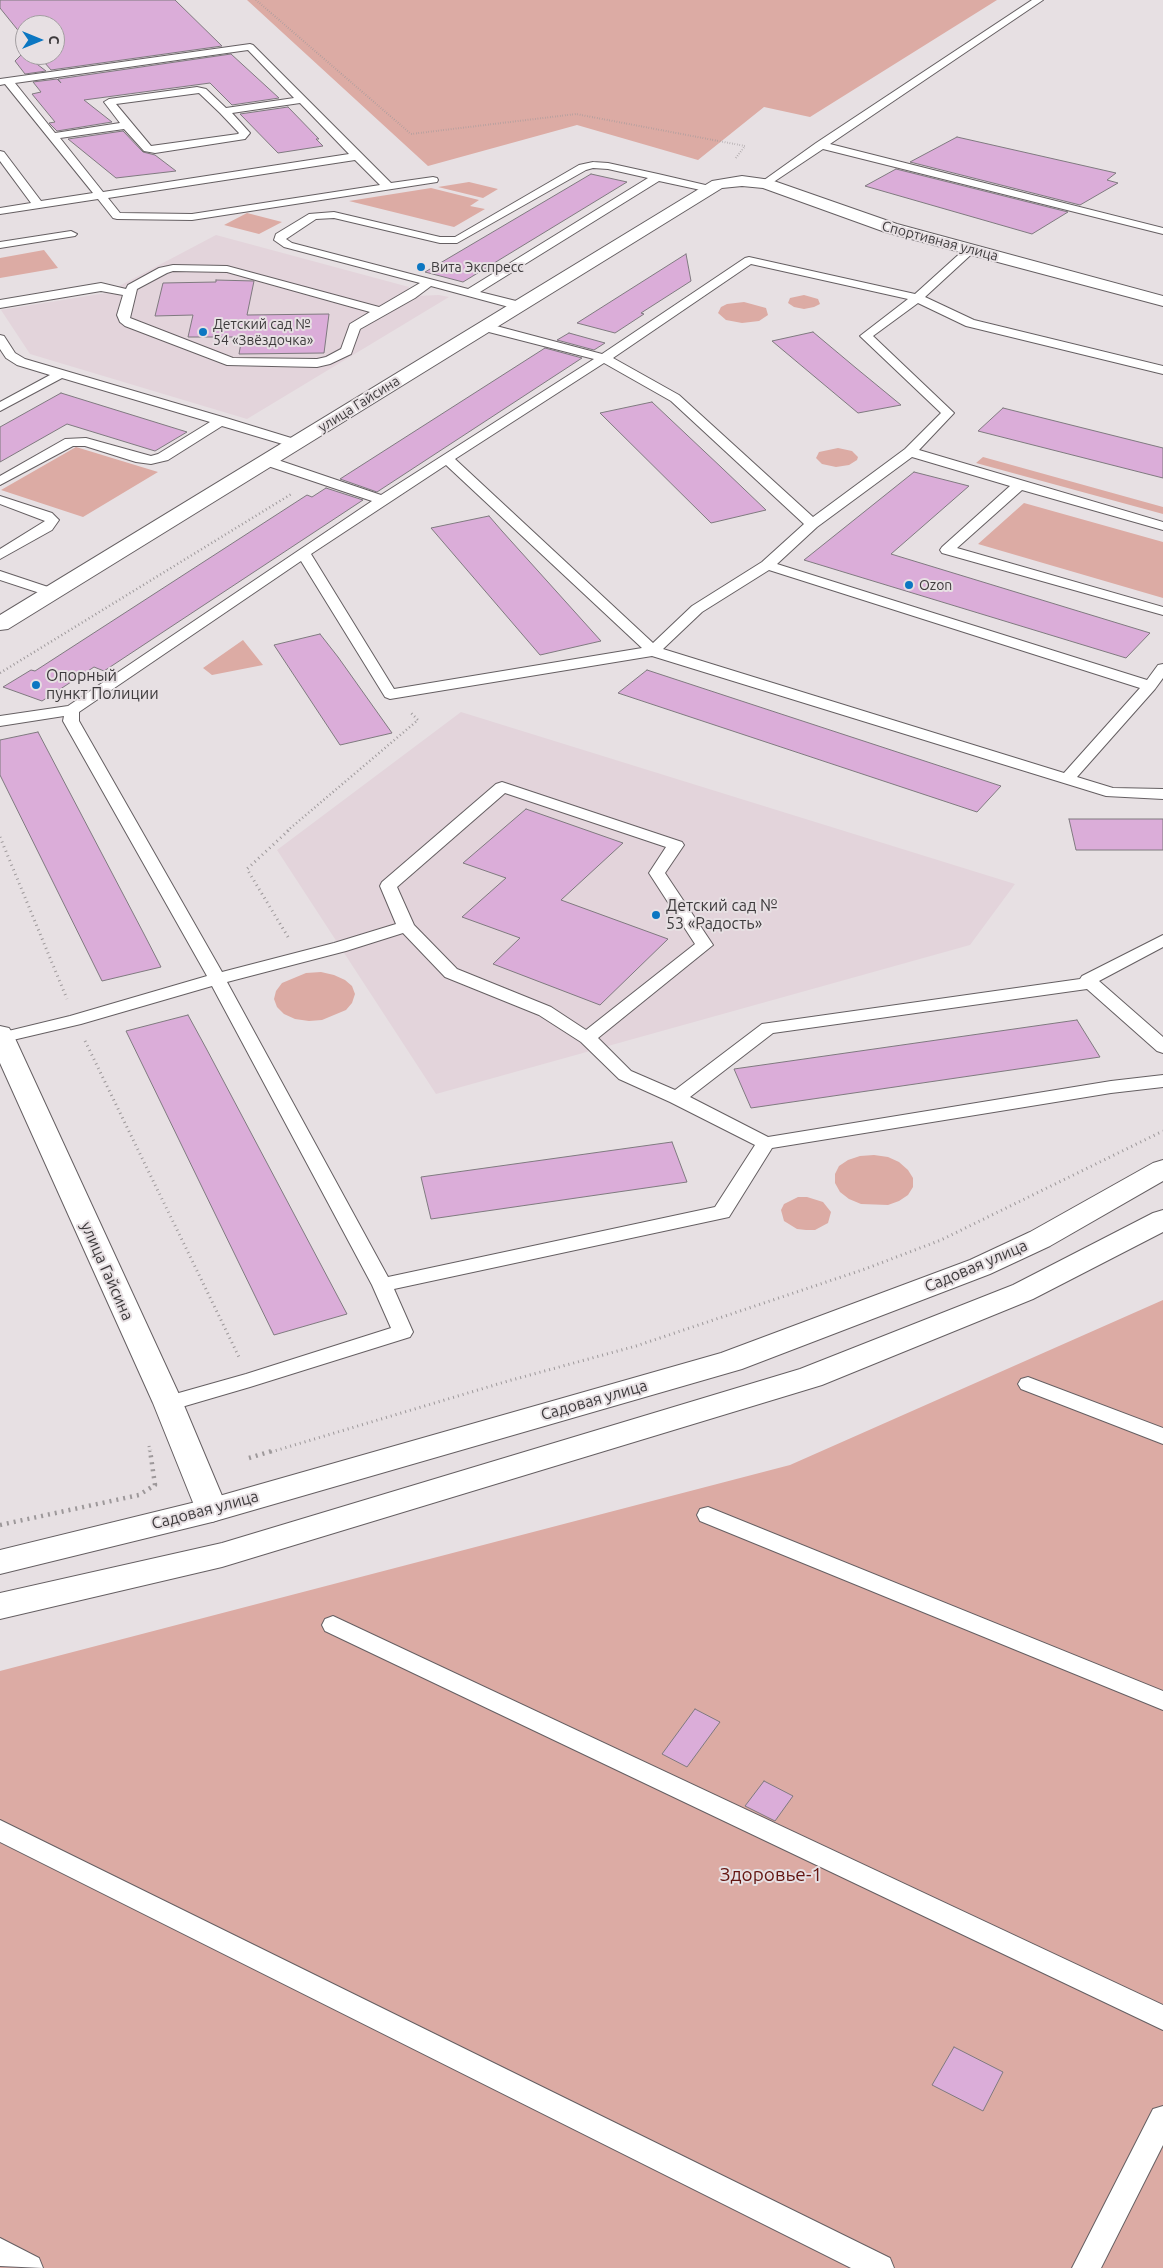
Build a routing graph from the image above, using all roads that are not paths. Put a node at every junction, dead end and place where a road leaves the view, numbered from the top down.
1 (1038, 0) edge
2 (4, 81) edge
3 (302, 100) junction
4 (224, 111) junction
5 (127, 125) junction
6 (53, 136) junction
7 (820, 146) junction
8 (0, 154) edge
9 (357, 156) junction
10 (658, 177) junction
11 (433, 180) dead end
12 (765, 183) junction
13 (714, 186) junction
14 (388, 187) junction
15 (100, 195) junction
16 (38, 204) junction
17 (0, 211) edge
18 (1163, 231) edge
19 (71, 234) dead end
20 (0, 245) edge
21 (971, 249) junction
22 (429, 282) junction
23 (129, 293) junction
24 (470, 293) junction
25 (917, 298) junction
26 (1163, 300) edge
27 (0, 304) edge
28 (520, 306) junction
29 (380, 311) junction
30 (485, 327) junction
31 (0, 340) edge
32 (604, 358) junction
33 (1163, 370) edge
34 (61, 374) junction
35 (0, 407) edge
36 (221, 422) junction
37 (296, 444) junction
38 (910, 452) junction
39 (447, 458) junction
40 (267, 461) junction
41 (0, 481) edge
42 (1020, 485) junction
43 (0, 500) edge
44 (382, 500) junction
45 (812, 524) junction
46 (1163, 526) edge
47 (303, 553) junction
48 (0, 555) edge
49 (767, 565) junction
50 (0, 575) edge
51 (52, 593) junction
52 (1163, 611) edge
53 (0, 624) edge
54 (653, 651) junction
55 (1163, 668) edge
56 (1150, 686) junction
57 (72, 710) junction
58 (0, 721) edge
59 (1067, 779) junction
60 (1163, 794) edge
61 (406, 927) junction
62 (1163, 940) edge
63 (217, 979) junction
64 (1091, 983) junction
65 (1, 1036) edge
66 (587, 1038) junction
67 (1163, 1047) edge
68 (1163, 1081) edge
69 (677, 1098) junction
70 (766, 1142) junction
71 (1163, 1169) edge
72 (1163, 1220) edge
73 (382, 1285) junction
74 (1028, 1384) dead end
75 (168, 1403) junction
76 (1163, 1436) edge
77 (212, 1510) junction
78 (708, 1515) dead end
79 (0, 1562) edge
80 (0, 1606) edge
81 (333, 1625) dead end
82 (1163, 1701) edge
83 (0, 1830) edge
84 (1163, 2018) edge
85 (1163, 2118) edge
86 (0, 2251) edge
87 (29, 2268) edge
88 (880, 2268) edge
89 (1086, 2268) edge

1 - 7 lane
2 - 3 lane
2 - 6 lane
3 - 4 lane
3 - 9 lane
4 - 5 lane
4 - 5 lane
5 - 6 lane
6 - 15 lane
7 - 12 lane
7 - 18 lane
8 - 16 lane
9 - 14 lane
9 - 15 lane
10 - 13 lane
10 - 22 lane
10 - 24 lane
11 - 14 lane
12 - 13 street, Спортивная улица
12 - 21 street, Спортивная улица
13 - 28 street, улица Гайсина
14 - 15 lane
15 - 16 lane
16 - 17 lane
19 - 20 lane
21 - 25 lane
21 - 26 street, Спортивная улица
22 - 24 lane
22 - 29 lane
23 - 27 lane
23 - 29 lane
23 - 29 lane
24 - 28 lane
25 - 32 lane
25 - 33 lane
25 - 38 lane
28 - 30 street, улица Гайсина
30 - 32 lane
30 - 37 street, улица Гайсина
31 - 34 lane
32 - 39 lane
32 - 45 lane
34 - 35 lane
34 - 36 lane
36 - 37 lane
36 - 41 lane
37 - 40 street, улица Гайсина
38 - 42 lane
38 - 45 lane
39 - 44 lane
39 - 54 lane
40 - 44 lane
40 - 51 street, улица Гайсина
42 - 46 lane
42 - 52 lane
43 - 48 lane
44 - 47 lane
45 - 49 lane
47 - 54 lane
47 - 57 lane
49 - 54 lane
49 - 56 lane
50 - 51 lane
51 - 53 street, улица Гайсина
54 - 59 lane
55 - 56 lane
56 - 59 lane
57 - 58 lane
57 - 63 lane
59 - 60 lane
61 - 63 lane
61 - 66 lane
61 - 66 lane
62 - 64 lane
63 - 65 lane
63 - 73 lane
64 - 67 lane
64 - 69 lane
65 - 75 street, улица Гайсина
66 - 69 lane
68 - 70 lane
69 - 70 lane
70 - 73 lane
71 - 77 street, Садовая улица
72 - 80 street
73 - 75 lane
74 - 76 lane
75 - 77 street, улица Гайсина
77 - 79 street, Садовая улица
78 - 82 lane
81 - 84 lane
83 - 88 lane
85 - 89 lane
86 - 87 lane

